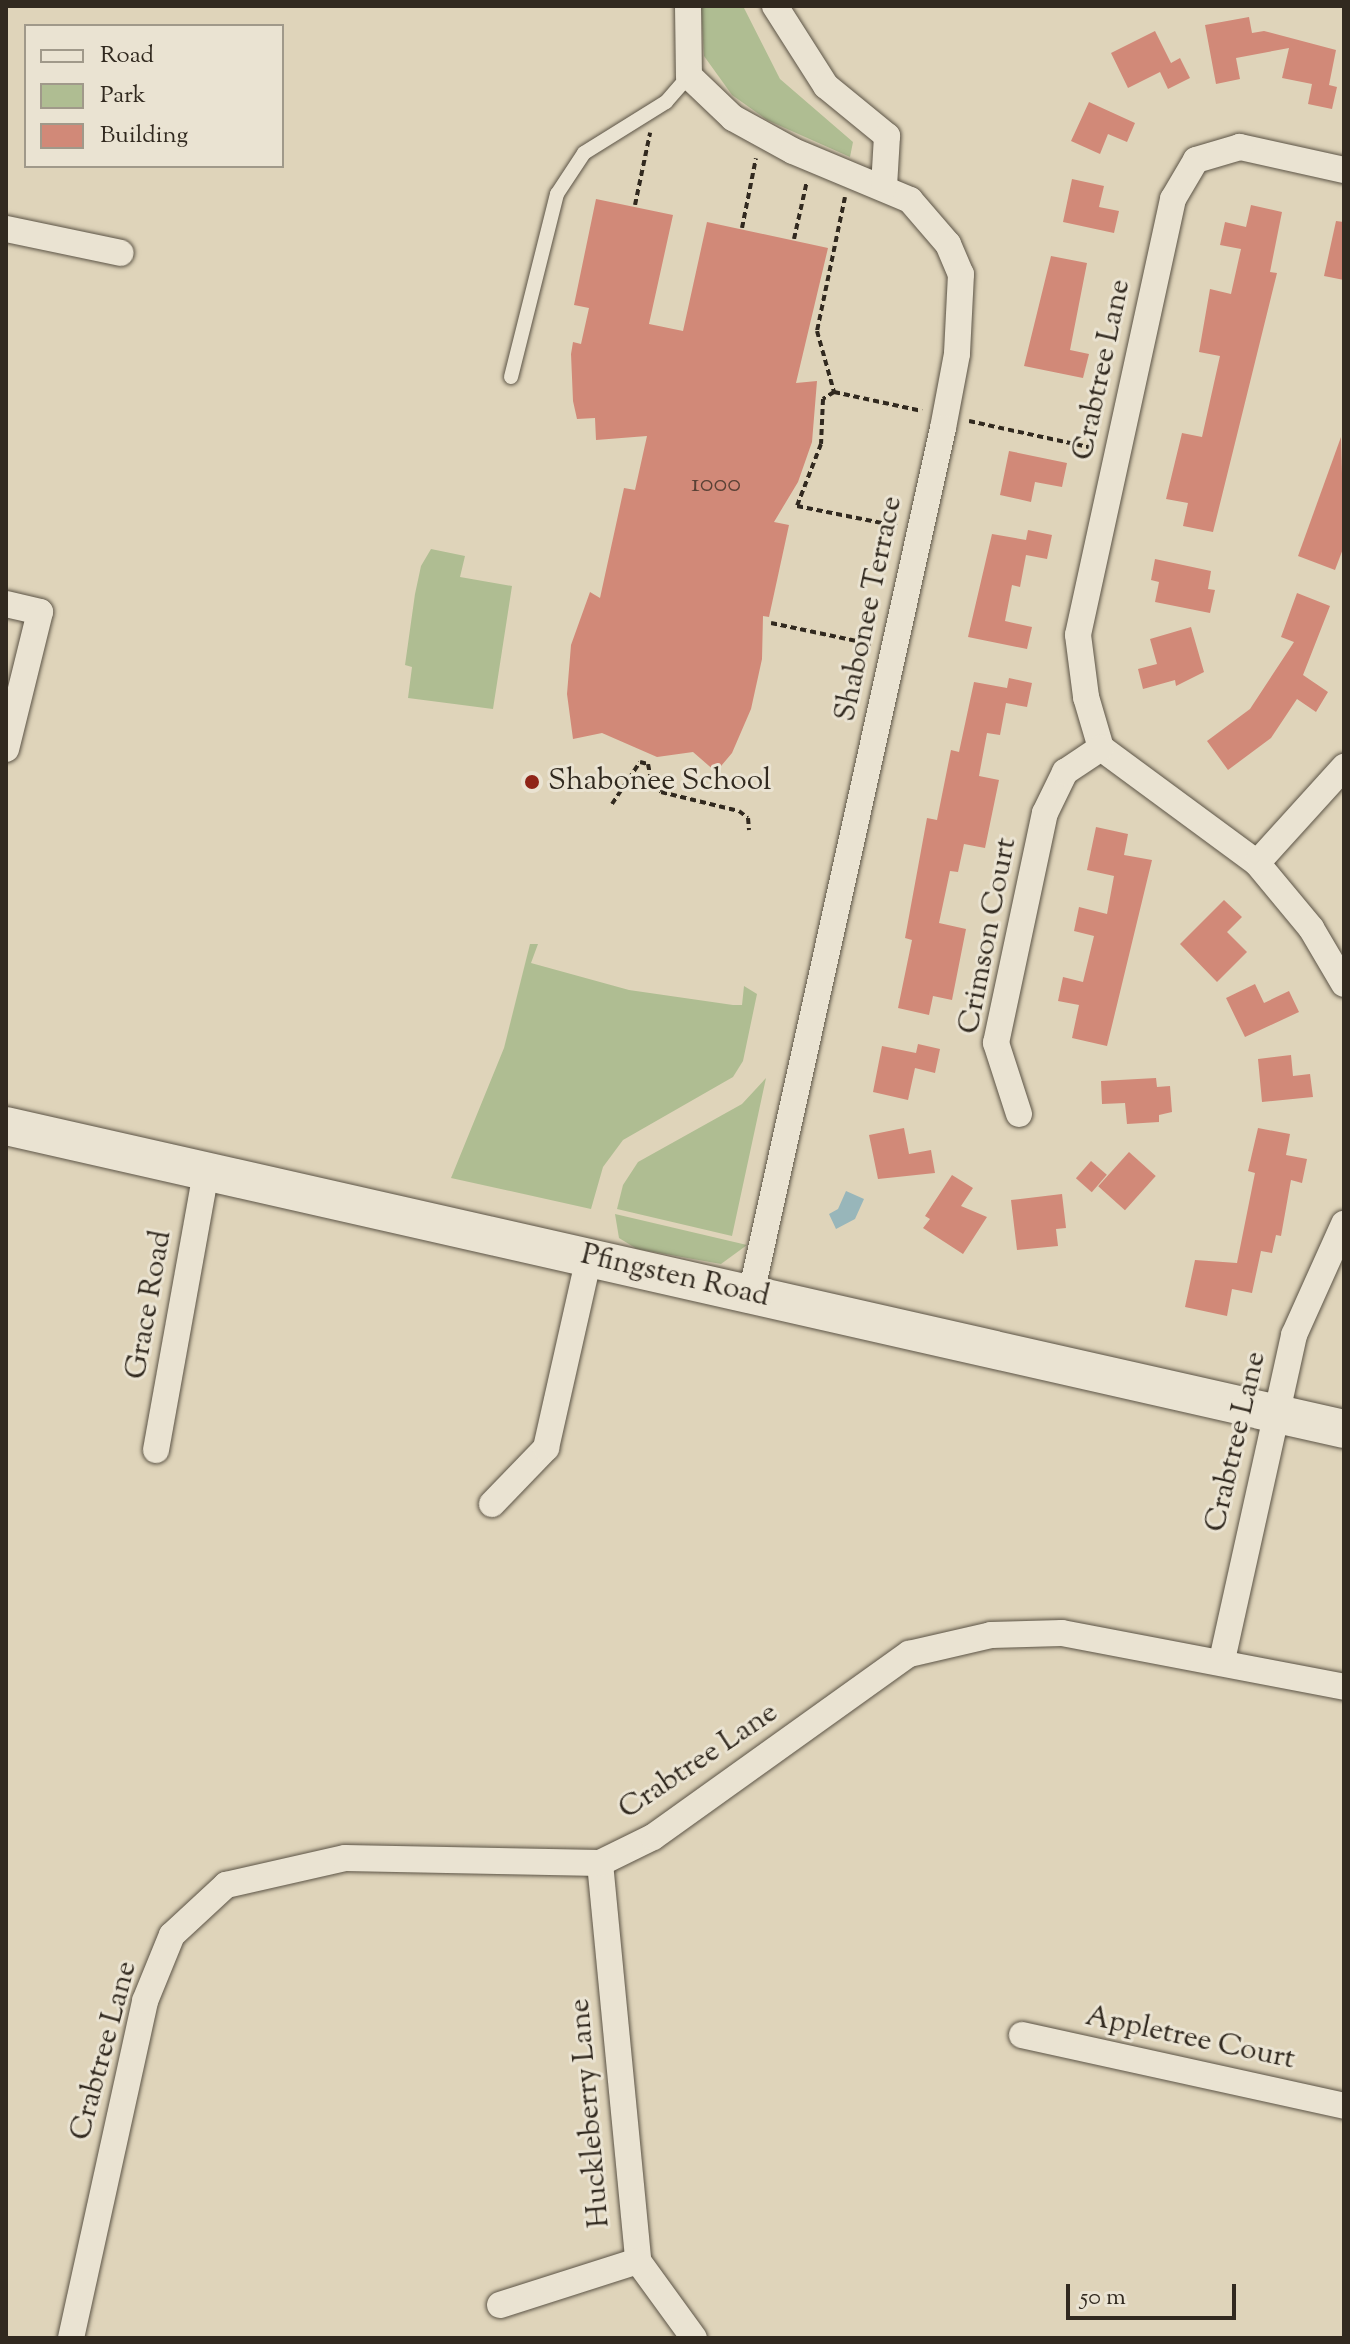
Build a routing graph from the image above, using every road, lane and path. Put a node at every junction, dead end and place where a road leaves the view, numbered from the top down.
1 (688, 6) edge
2 (775, 6) edge
3 (689, 76) junction
4 (651, 131) dead end
5 (758, 148) dead end
6 (1344, 170) edge
7 (810, 171) dead end
8 (847, 187) dead end
9 (884, 187) junction
10 (635, 205) dead end
11 (742, 228) dead end
12 (6, 229) edge
13 (794, 239) dead end
14 (121, 253) dead end
15 (511, 377) dead end
16 (834, 392) junction
17 (923, 412) dead end
18 (968, 421) dead end
19 (1107, 450) dead end
20 (898, 526) dead end
21 (6, 604) edge
22 (771, 623) dead end
23 (873, 645) dead end
24 (1101, 748) junction
25 (6, 749) edge
26 (1344, 767) edge
27 (612, 804) dead end
28 (749, 830) dead end
29 (1257, 863) junction
30 (1344, 984) edge
31 (1019, 1114) dead end
32 (6, 1126) edge
33 (206, 1171) junction
34 (1344, 1224) edge
35 (589, 1257) junction
36 (751, 1294) junction
37 (1275, 1413) junction
38 (1344, 1429) edge
39 (156, 1450) dead end
40 (492, 1504) dead end
41 (1222, 1660) junction
42 (1344, 1687) edge
43 (600, 1863) junction
44 (1022, 2035) dead end
45 (1344, 2106) edge
46 (638, 2261) junction
47 (500, 2305) dead end
48 (71, 2338) edge
49 (694, 2338) edge

1 - 3 street
2 - 9 street
3 - 9 street, Shabonee Terrace
3 - 15 lane
4 - 10 path
5 - 11 path
6 - 24 street, Crabtree Lane
7 - 13 path
8 - 16 path
9 - 36 street, Shabonee Terrace
12 - 14 street
16 - 17 path
16 - 20 path
18 - 19 path
21 - 25 street
22 - 23 path
24 - 29 street
24 - 31 street, Crimson Court
26 - 29 street
27 - 28 path
29 - 30 street
32 - 33 main road, Pfingsten Road
33 - 35 main road, Pfingsten Road
33 - 39 street, Grace Road
34 - 37 street, Crabtree Lane
35 - 36 main road, Pfingsten Road
35 - 40 street
36 - 37 main road, Pfingsten Road
37 - 38 main road, Pfingsten Road
37 - 41 street, Crabtree Lane
41 - 42 street
41 - 43 street, Crabtree Lane
43 - 46 street, Huckleberry Lane
43 - 48 street, Crabtree Lane
44 - 45 street, Appletree Court
46 - 47 street
46 - 49 street, Huckleberry Lane

